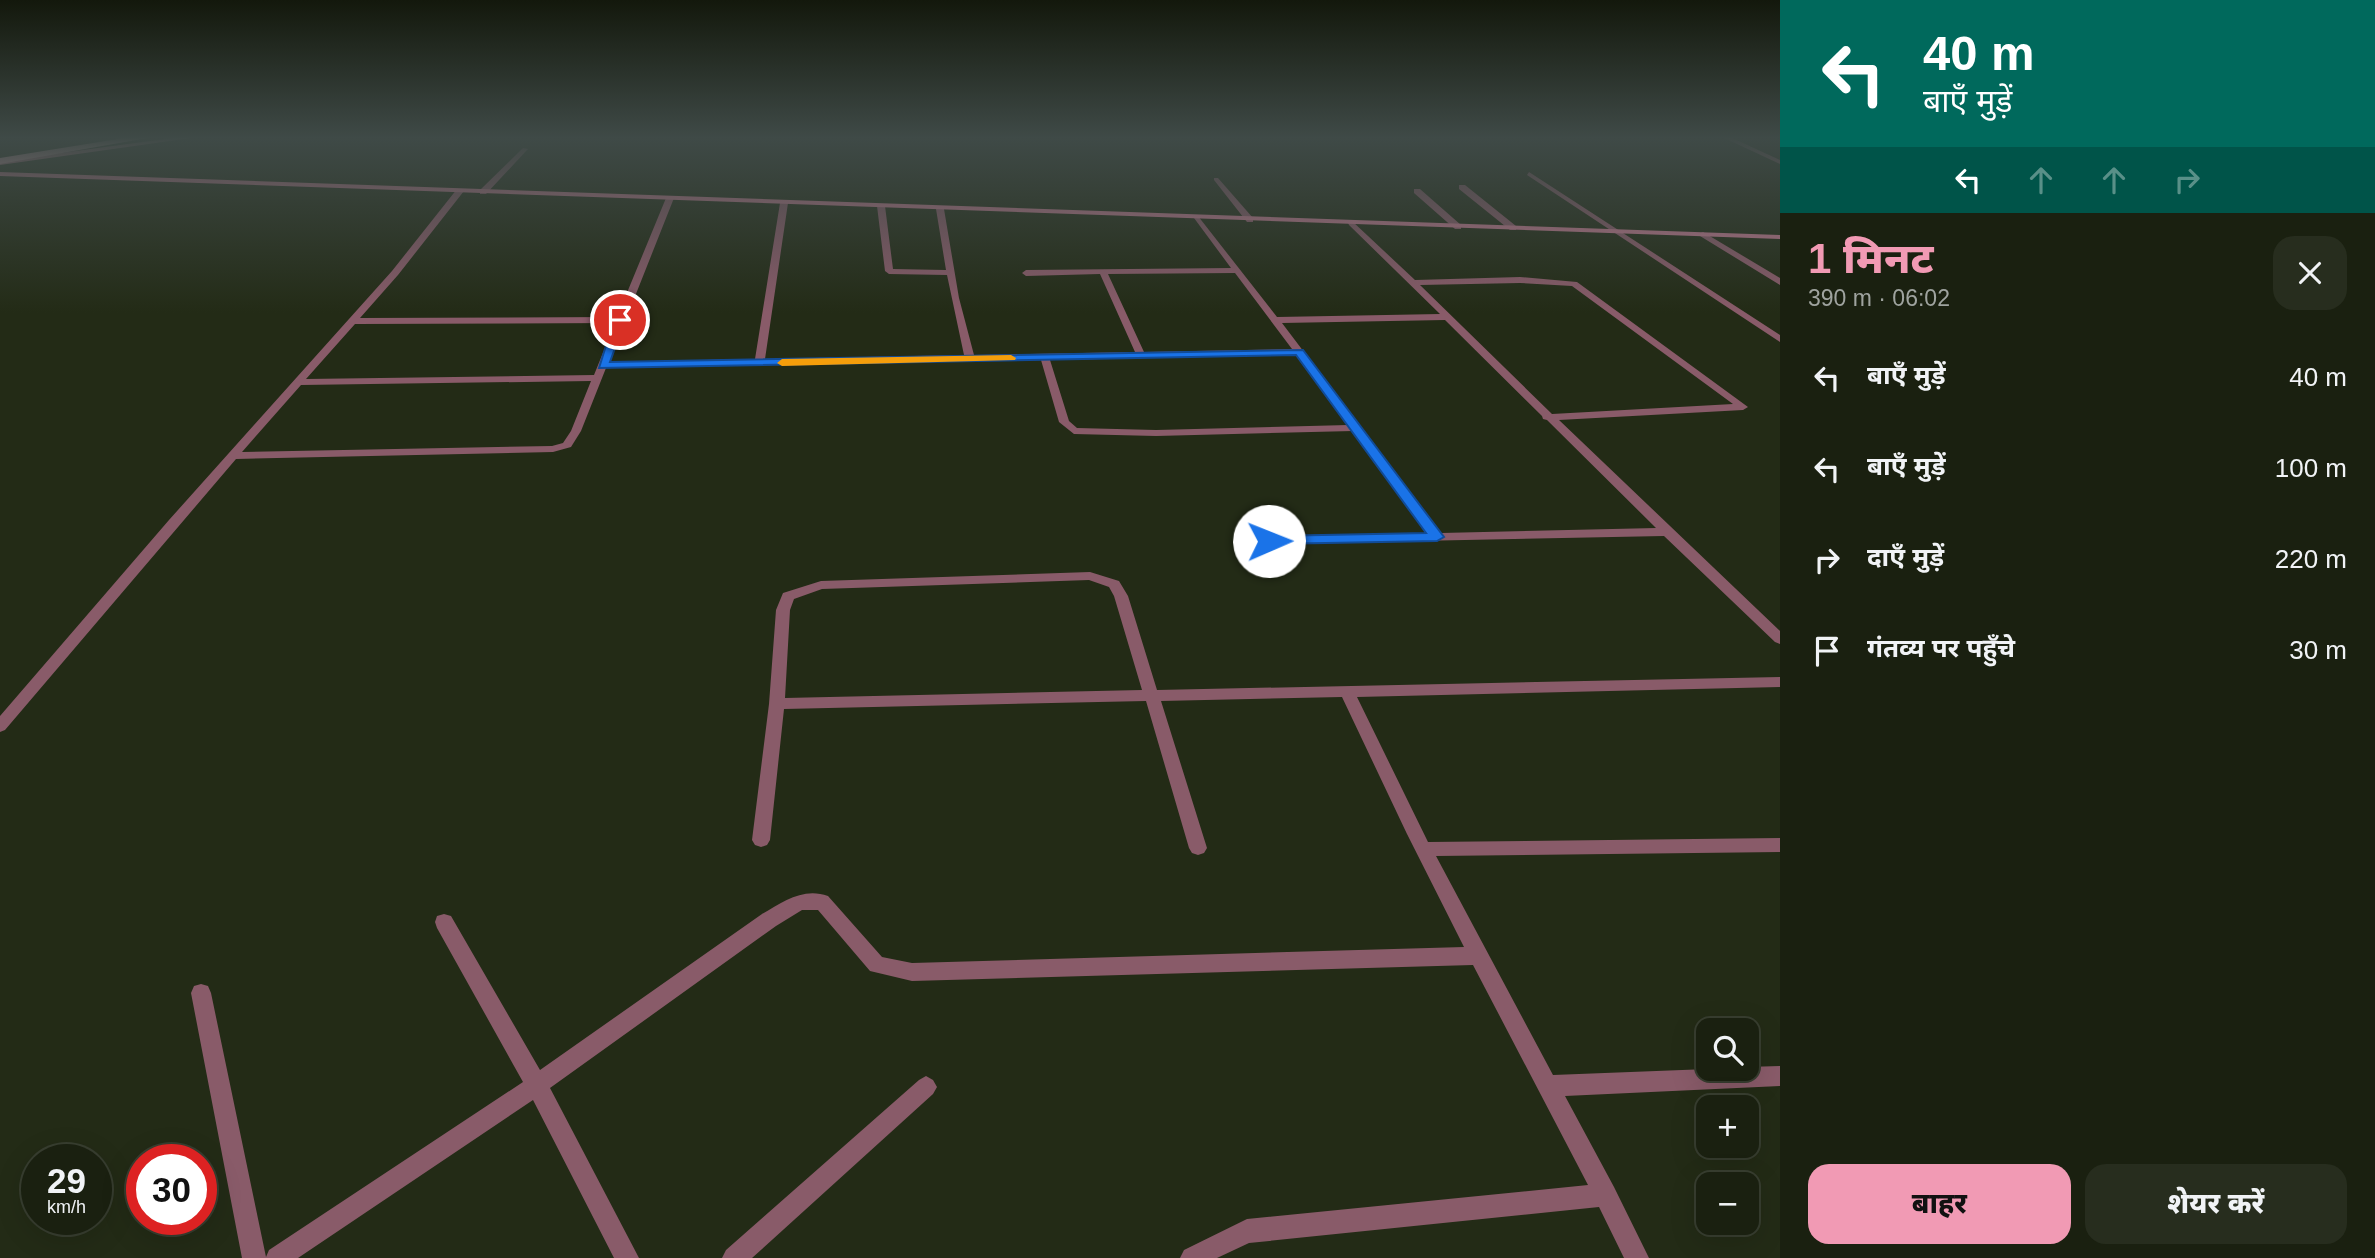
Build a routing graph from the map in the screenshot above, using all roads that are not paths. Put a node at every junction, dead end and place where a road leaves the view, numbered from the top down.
1 (456, 196) edge
2 (599, 196) edge
3 (1230, 196) edge
4 (1422, 196) edge
5 (1473, 196) edge
6 (1562, 196) edge
7 (670, 198) junction
8 (784, 203) junction
9 (881, 206) junction
10 (940, 209) junction
11 (1198, 218) junction
12 (1250, 220) junction
13 (1352, 223) junction
14 (1458, 227) junction
15 (1513, 228) junction
16 (1616, 232) junction
17 (1703, 234) junction
18 (1780, 237) edge
19 (1236, 270) junction
20 (1103, 272) junction
21 (952, 273) junction
22 (1026, 273) dead end
23 (1780, 282) edge
24 (1411, 283) junction
25 (1447, 317) junction
26 (620, 320) junction
27 (1274, 320) junction
28 (351, 321) junction
29 (1780, 339) edge
30 (1299, 352) junction
31 (1141, 355) junction
32 (970, 358) junction
33 (1045, 358) junction
34 (759, 363) junction
35 (603, 365) junction
36 (598, 378) junction
37 (297, 382) junction
38 (1547, 417) junction
39 (1354, 428) junction
40 (233, 456) junction
41 (1667, 531) junction
42 (1437, 537) junction
43 (1269, 541) dead end
44 (1780, 639) edge
45 (1780, 682) edge
46 (1347, 691) junction
47 (1151, 695) junction
48 (777, 704) junction
49 (0, 726) edge
50 (761, 839) dead end
51 (1780, 845) edge
52 (1198, 848) dead end
53 (1425, 849) junction
54 (444, 922) dead end
55 (1479, 956) junction
56 (201, 993) dead end
57 (1780, 1076) edge
58 (537, 1085) junction
59 (1550, 1086) junction
60 (926, 1087) dead end
61 (1606, 1195) junction
62 (254, 1258) edge
63 (278, 1258) edge
64 (627, 1258) edge
65 (734, 1258) edge
66 (1192, 1258) edge
67 (1637, 1258) edge

1 - 28 street
2 - 7 street
3 - 12 street
4 - 14 street
5 - 15 street
6 - 16 street
7 - 8 street
7 - 26 street
8 - 9 street
8 - 34 street
9 - 10 street
9 - 21 street
10 - 11 street
10 - 21 street
11 - 12 street
11 - 19 street
12 - 13 street
13 - 14 street
13 - 24 street
14 - 15 street
15 - 16 street
16 - 17 street
16 - 29 street
17 - 18 street
17 - 23 street
19 - 20 street
19 - 27 street
20 - 22 street
20 - 31 street
21 - 32 street
24 - 25 street
24 - 38 street
25 - 27 street
25 - 38 street
26 - 28 street
26 - 35 street
27 - 30 street
28 - 37 street
30 - 31 street
30 - 39 street
31 - 33 street
32 - 33 street
32 - 34 street
33 - 39 street
34 - 35 street
35 - 36 street
36 - 37 street
36 - 40 street
37 - 40 street
38 - 41 street
39 - 42 street
40 - 49 street
41 - 42 street
41 - 44 street
42 - 43 street
45 - 46 street
46 - 47 street
46 - 53 street
47 - 48 street
47 - 48 street
47 - 52 street
48 - 50 street
51 - 53 street
53 - 55 street
54 - 58 street
55 - 58 street
55 - 59 street
56 - 62 street
57 - 59 street
58 - 63 street
58 - 64 street
59 - 61 street
60 - 65 street
61 - 66 street
61 - 67 street

